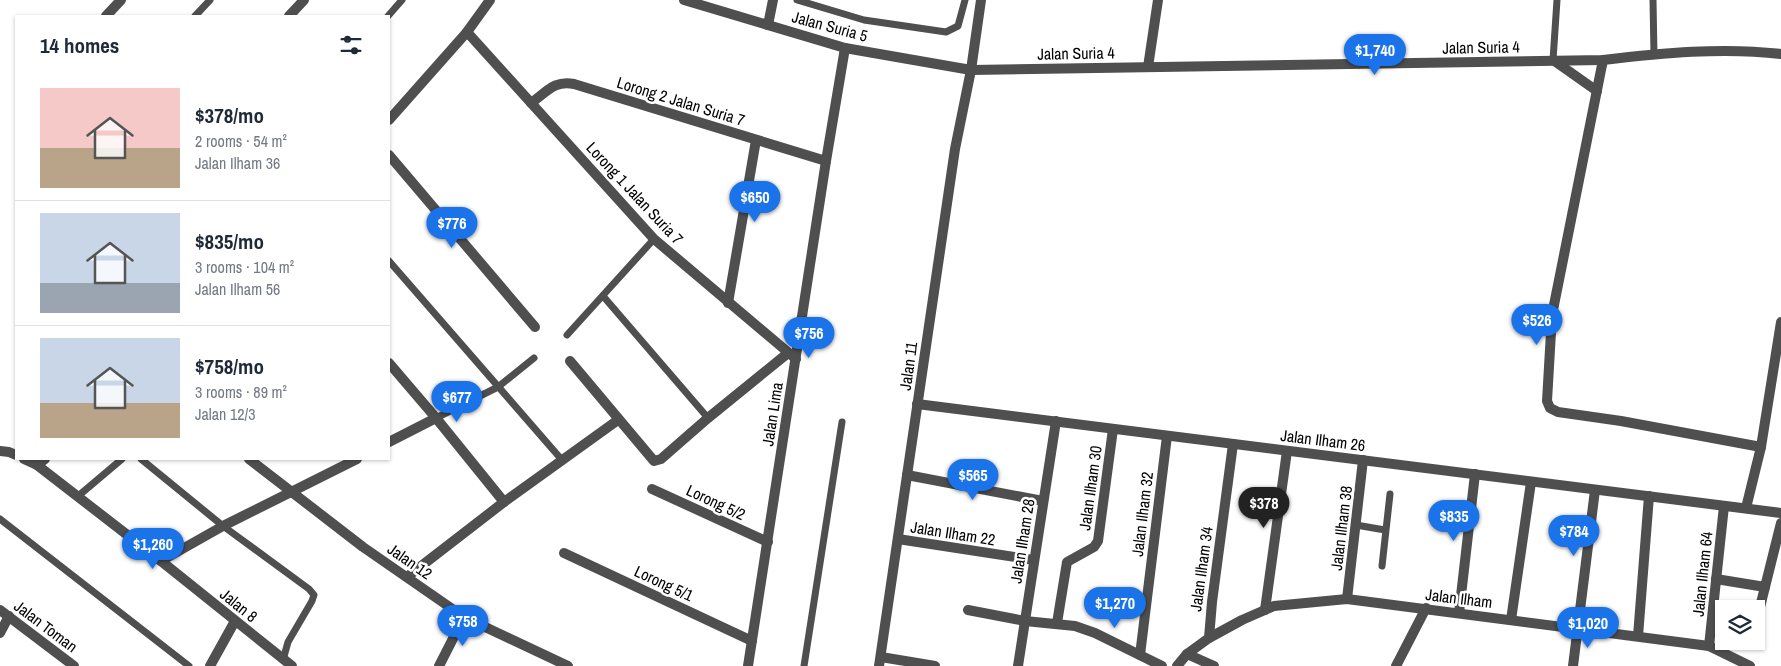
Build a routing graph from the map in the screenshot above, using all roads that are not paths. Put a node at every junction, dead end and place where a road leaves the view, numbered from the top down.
1 (121, 0) edge
2 (210, 0) edge
3 (304, 0) edge
4 (402, 0) edge
5 (490, 0) edge
6 (684, 0) edge
7 (773, 0) edge
8 (797, 0) edge
9 (965, 0) edge
10 (981, 0) edge
11 (1158, 0) edge
12 (1558, 0) edge
13 (1654, 0) edge
14 (107, 15) edge
15 (196, 15) edge
16 (290, 15) edge
17 (389, 15) edge
18 (768, 25) junction
19 (467, 32) junction
20 (845, 48) junction
21 (1781, 54) edge
22 (1654, 55) junction
23 (1553, 60) junction
24 (1603, 60) junction
25 (1148, 67) junction
26 (971, 70) junction
27 (1597, 91) junction
28 (532, 103) junction
29 (390, 119) edge
30 (756, 140) junction
31 (390, 156) edge
32 (826, 161) junction
33 (654, 240) junction
34 (390, 262) edge
35 (603, 296) junction
36 (728, 303) junction
37 (1781, 322) edge
38 (535, 327) dead end
39 (567, 335) dead end
40 (792, 356) junction
41 (534, 358) dead end
42 (570, 362) dead end
43 (390, 364) edge
44 (498, 387) junction
45 (917, 404) junction
46 (436, 418) junction
47 (708, 418) junction
48 (618, 420) junction
49 (842, 422) dead end
50 (1056, 422) junction
51 (1113, 429) junction
52 (1167, 436) junction
53 (390, 441) edge
54 (1233, 444) junction
55 (1761, 447) junction
56 (1287, 451) junction
57 (121, 460) edge
58 (142, 460) edge
59 (250, 460) edge
60 (355, 460) edge
61 (562, 460) junction
62 (1364, 460) junction
63 (41, 462) edge
64 (1475, 474) junction
65 (907, 476) junction
66 (1531, 482) junction
67 (652, 489) dead end
68 (1595, 490) junction
69 (292, 492) junction
70 (1390, 494) dead end
71 (1649, 496) junction
72 (77, 497) junction
73 (1043, 501) junction
74 (504, 502) junction
75 (1724, 506) junction
76 (1746, 508) junction
77 (1781, 513) edge
78 (0, 519) edge
79 (1781, 523) edge
80 (1356, 525) junction
81 (223, 526) junction
82 (1385, 530) junction
83 (898, 540) junction
84 (768, 542) junction
85 (564, 553) dead end
86 (1034, 560) junction
87 (161, 561) junction
88 (1382, 566) dead end
89 (407, 577) junction
90 (1716, 579) junction
91 (1765, 587) junction
92 (1348, 599) junction
93 (1762, 600) edge
94 (1426, 608) junction
95 (0, 610) edge
96 (968, 610) dead end
97 (1265, 610) junction
98 (1459, 613) junction
99 (9, 616) junction
100 (464, 617) junction
101 (1511, 620) junction
102 (235, 621) junction
103 (1025, 621) junction
104 (1057, 623) junction
105 (1578, 628) junction
106 (0, 633) edge
107 (1638, 636) junction
108 (1209, 638) junction
109 (752, 641) junction
110 (1709, 646) junction
111 (1187, 654) junction
112 (1140, 655) junction
113 (550, 662) edge
114 (880, 662) edge
115 (282, 663) edge
116 (74, 666) edge
117 (189, 666) edge
118 (210, 666) edge
119 (292, 666) edge
120 (439, 666) edge
121 (568, 666) edge
122 (748, 666) edge
123 (804, 666) edge
124 (936, 666) edge
125 (1018, 666) edge
126 (1162, 666) edge
127 (1178, 666) edge
128 (1214, 666) edge
129 (1396, 666) edge
130 (1573, 666) edge
131 (1750, 666) edge

1 - 14 street
2 - 15 lane
3 - 16 street
4 - 17 lane
5 - 19 street
6 - 18 street, Jalan Suria 5
7 - 18 street
8 - 9 lane
10 - 26 street, Jalan 11
11 - 25 street
12 - 23 lane
13 - 22 lane
18 - 20 street, Jalan Suria 5
19 - 28 street, Lorong 1 Jalan Suria 7
19 - 29 street
20 - 26 street, Jalan Suria 5
20 - 32 street, Jalan Lima
21 - 22 street, Jalan Suria 4
22 - 24 street, Jalan Suria 4
23 - 24 street, Jalan Suria 4
23 - 25 street, Jalan Suria 4
23 - 27 street
24 - 27 street
25 - 26 street, Jalan Suria 4
26 - 45 street, Jalan 11
27 - 55 street
28 - 30 street, Lorong 2 Jalan Suria 7
28 - 33 street, Lorong 1 Jalan Suria 7
30 - 32 street, Lorong 2 Jalan Suria 7
30 - 36 street
31 - 38 street
32 - 40 street, Jalan Lima
33 - 35 lane
33 - 36 street, Lorong 1 Jalan Suria 7
34 - 44 lane
35 - 39 lane
35 - 47 lane
36 - 40 street, Lorong 1 Jalan Suria 7
37 - 55 street
40 - 47 street
40 - 84 street, Jalan Lima
41 - 44 lane
42 - 48 street
43 - 46 street
44 - 46 lane
44 - 61 lane
45 - 50 street, Jalan Ilham 26
45 - 65 street, Jalan 11
46 - 53 street
46 - 74 street
47 - 48 street
48 - 61 street
49 - 123 lane
50 - 51 street, Jalan Ilham 26
50 - 73 street, Jalan Ilham 28
51 - 52 street, Jalan Ilham 26
51 - 104 street, Jalan Ilham 30
52 - 54 street, Jalan Ilham 26
52 - 112 street, Jalan Ilham 32
54 - 56 street, Jalan Ilham 26
54 - 108 street, Jalan Ilham 34
55 - 76 street
56 - 62 street, Jalan Ilham 26
56 - 97 street
57 - 72 lane
58 - 81 lane
59 - 69 street, Jalan 12
60 - 69 street
61 - 74 street
62 - 64 street, Jalan Ilham 26
62 - 80 street, Jalan Ilham 38
63 - 72 street, Jalan 8
64 - 66 street, Jalan Ilham 26
64 - 98 street
65 - 73 street
65 - 83 street, Jalan 11
66 - 68 street, Jalan Ilham 26
66 - 101 street
67 - 84 street, Lorong 5/2
68 - 71 street, Jalan Ilham 26
68 - 105 street
69 - 81 street
69 - 89 street, Jalan 12
70 - 82 lane
71 - 75 street, Jalan Ilham 26
71 - 107 street
72 - 87 street, Jalan 8
73 - 86 street, Jalan Ilham 28
74 - 89 street
75 - 76 street, Jalan Ilham 26
75 - 90 street, Jalan Ilham 64
76 - 77 street, Jalan Ilham 26
78 - 117 lane
79 - 91 street
80 - 82 lane
80 - 92 street, Jalan Ilham 38
81 - 87 street
81 - 115 lane
82 - 88 lane
83 - 86 street, Jalan Ilham 22
83 - 114 street, Jalan 11
84 - 109 street, Jalan Lima
85 - 109 street, Lorong 5/1
86 - 103 street, Jalan Ilham 28
87 - 102 street, Jalan 8
89 - 100 street, Jalan 12
90 - 91 street
90 - 110 street, Jalan Ilham 64
91 - 93 street
92 - 94 street, Jalan Ilham
92 - 97 street, Jalan Ilham
94 - 98 street, Jalan Ilham
94 - 129 street
95 - 99 street, Jalan Toman
96 - 103 street
97 - 108 street, Jalan Ilham
98 - 101 street, Jalan Ilham
99 - 106 street
99 - 116 street, Jalan Toman
100 - 113 street, Jalan 12
100 - 120 street
101 - 105 street, Jalan Ilham
102 - 115 street, Jalan 8
102 - 118 street
103 - 104 street
103 - 125 street, Jalan Ilham 28
104 - 112 street
105 - 107 street, Jalan Ilham
105 - 130 street
107 - 110 street, Jalan Ilham
108 - 111 street, Jalan Ilham
109 - 122 street, Jalan Lima
110 - 131 street, Jalan Ilham
111 - 127 street, Jalan Ilham
111 - 128 street
112 - 126 street
113 - 121 street, Jalan 12
114 - 124 street
115 - 119 street, Jalan 8

